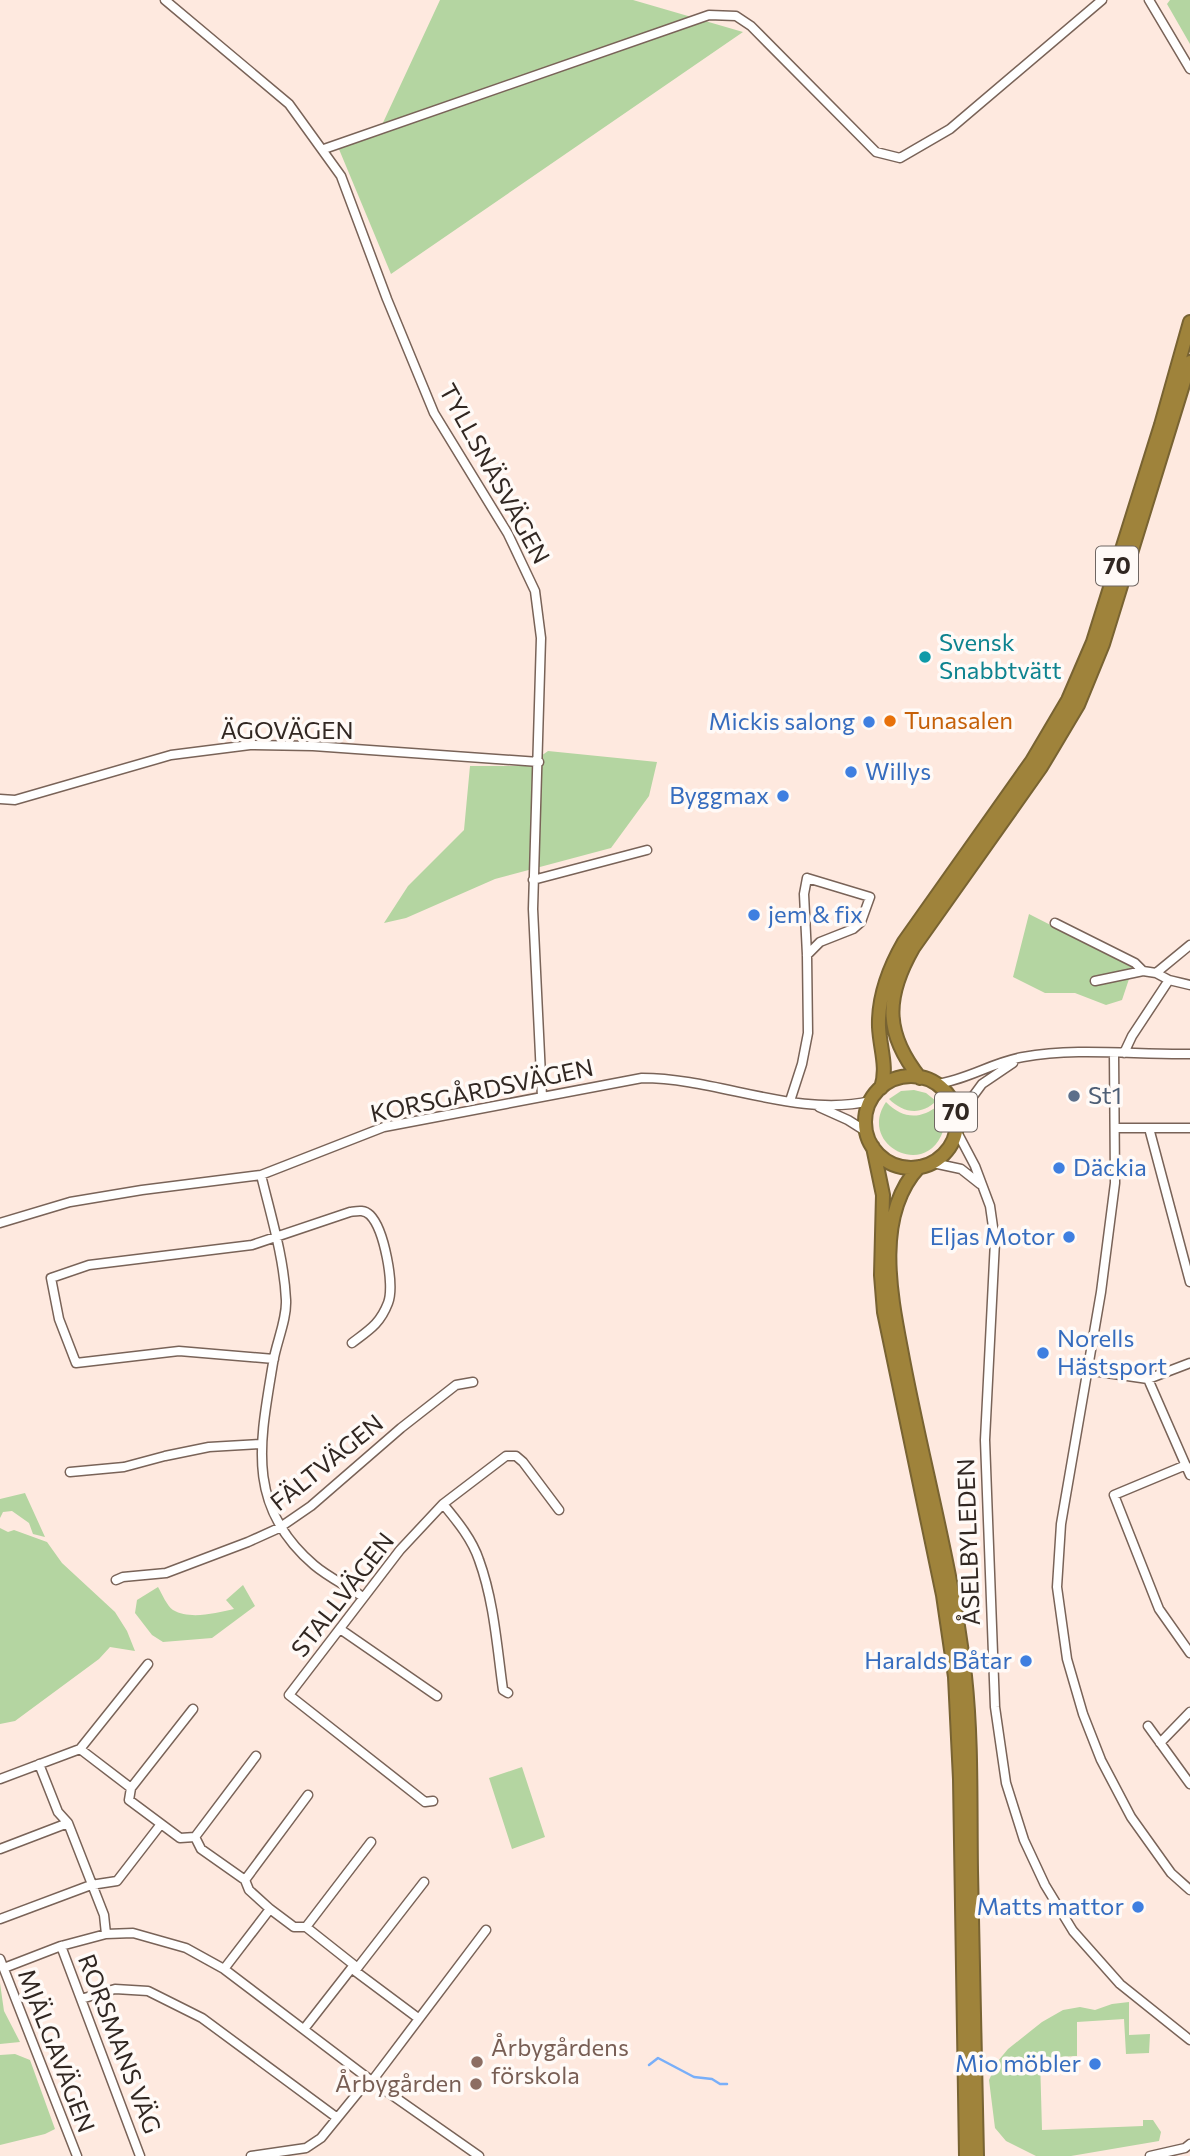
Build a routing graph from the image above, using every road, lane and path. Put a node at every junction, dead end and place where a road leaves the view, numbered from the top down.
1 (165, 0) edge
2 (1102, 0) edge
3 (1149, 0) edge
4 (1190, 69) edge
5 (324, 149) junction
6 (1190, 322) edge
7 (1190, 362) edge
8 (538, 762) junction
9 (0, 799) edge
10 (647, 850) dead end
11 (533, 880) junction
12 (1055, 923) dead end
13 (1190, 944) edge
14 (807, 955) junction
15 (1143, 971) junction
16 (1156, 973) junction
17 (1169, 980) junction
18 (1096, 981) dead end
19 (1190, 985) edge
20 (1114, 1053) junction
21 (1124, 1053) junction
22 (1190, 1054) edge
23 (1026, 1056) junction
24 (920, 1078) junction
25 (936, 1084) junction
26 (881, 1088) junction
27 (542, 1097) junction
28 (790, 1101) junction
29 (871, 1101) junction
30 (813, 1105) junction
31 (956, 1124) junction
32 (1116, 1128) junction
33 (1149, 1128) junction
34 (1190, 1128) edge
35 (867, 1132) junction
36 (873, 1147) junction
37 (933, 1163) junction
38 (919, 1167) junction
39 (261, 1175) junction
40 (983, 1188) junction
41 (0, 1223) edge
42 (277, 1238) junction
43 (1190, 1282) edge
44 (352, 1343) dead end
45 (274, 1359) junction
46 (1190, 1363) edge
47 (1086, 1370) junction
48 (1148, 1379) junction
49 (473, 1382) dead end
50 (260, 1444) junction
51 (1186, 1465) junction
52 (70, 1472) dead end
53 (1190, 1475) edge
54 (443, 1504) junction
55 (559, 1510) dead end
56 (279, 1528) junction
57 (116, 1580) dead end
58 (363, 1597) junction
59 (340, 1629) junction
60 (1190, 1653) edge
61 (148, 1664) dead end
62 (508, 1693) dead end
63 (437, 1696) dead end
64 (193, 1709) dead end
65 (1190, 1713) edge
66 (1148, 1726) dead end
67 (1160, 1743) junction
68 (80, 1749) junction
69 (256, 1756) dead end
70 (39, 1764) junction
71 (0, 1779) edge
72 (1190, 1784) edge
73 (131, 1788) junction
74 (308, 1795) dead end
75 (433, 1801) dead end
76 (68, 1824) junction
77 (161, 1824) junction
78 (195, 1837) junction
79 (371, 1842) dead end
80 (0, 1849) edge
81 (245, 1880) junction
82 (424, 1882) dead end
83 (92, 1885) junction
84 (1190, 1890) edge
85 (270, 1909) junction
86 (0, 1919) edge
87 (306, 1927) junction
88 (486, 1930) dead end
89 (106, 1934) junction
90 (61, 1946) junction
91 (2, 1964) edge
92 (354, 1968) junction
93 (224, 1969) junction
94 (81, 1999) junction
95 (418, 2018) junction
96 (304, 2029) junction
97 (1190, 2040) edge
98 (370, 2080) junction
99 (336, 2117) junction
100 (1188, 2148) edge
101 (469, 2153) edge
102 (77, 2156) edge
103 (140, 2156) edge
104 (251, 2156) edge
105 (479, 2156) edge
106 (966, 2156) edge
107 (976, 2156) edge
108 (1150, 2156) edge

1 - 5 street, TYLLSNÄSVÄGEN
2 - 5 street
3 - 4 street
5 - 8 street, TYLLSNÄSVÄGEN
6 - 26 highway, 70
7 - 24 highway, 70
8 - 9 street, ÄGOVÄGEN
8 - 11 street, TYLLSNÄSVÄGEN
10 - 11 street
11 - 27 street, TYLLSNÄSVÄGEN
12 - 15 street
13 - 16 street
14 - 14 street
14 - 28 street
15 - 16 street
15 - 18 street
16 - 17 street
17 - 19 street
17 - 21 street
20 - 21 street
20 - 23 street
20 - 32 street
21 - 22 street
23 - 25 street
23 - 31 street
24 - 25 highway, 70
24 - 26 highway, 70
25 - 31 highway, 70
26 - 29 highway
27 - 28 street, KORSGÅRDSVÄGEN
27 - 39 street, KORSGÅRDSVÄGEN
28 - 30 street, KORSGÅRDSVÄGEN
29 - 30 street, KORSGÅRDSVÄGEN
29 - 35 highway
30 - 35 street, KORSGÅRDSVÄGEN
31 - 37 highway, 70
31 - 40 street, ÅSELBYLEDEN
32 - 33 street
32 - 47 street
33 - 34 street
33 - 43 street
35 - 36 highway
36 - 38 highway, 70
36 - 106 highway
37 - 38 highway, 70
37 - 40 street
38 - 107 highway
39 - 41 street, KORSGÅRDSVÄGEN
39 - 42 street
40 - 97 street, ÅSELBYLEDEN
42 - 44 street
42 - 45 street
42 - 45 street
45 - 50 street
46 - 48 street
47 - 48 street
47 - 84 street
48 - 51 street
49 - 56 street, FÄLTVÄGEN
50 - 52 street
50 - 56 street
51 - 53 street
51 - 60 street
54 - 55 street, STALLVÄGEN
54 - 58 street, STALLVÄGEN
54 - 62 street
56 - 57 street, FÄLTVÄGEN
56 - 58 street
58 - 59 street, STALLVÄGEN
59 - 63 street
59 - 75 street, STALLVÄGEN
61 - 68 street
64 - 73 street
65 - 67 street
66 - 67 street
67 - 72 street
68 - 70 street
68 - 73 street
69 - 78 street
70 - 71 street
70 - 76 street
73 - 77 street
74 - 81 street
76 - 80 street
76 - 83 street
77 - 78 street
77 - 83 street
78 - 81 street
79 - 87 street
81 - 85 street
82 - 92 street
83 - 86 street
83 - 89 street
85 - 87 street
85 - 93 street
87 - 92 street
88 - 95 street
89 - 90 street
89 - 93 street
90 - 91 street
90 - 94 street, RORSMANS VÄG
91 - 102 street, MJÄLGAVÄGEN
92 - 95 street
92 - 96 street
93 - 96 street
94 - 99 street
94 - 103 street, RORSMANS VÄG
95 - 98 street
96 - 98 street
98 - 99 street
98 - 101 street
99 - 104 street
100 - 108 street
101 - 105 street

